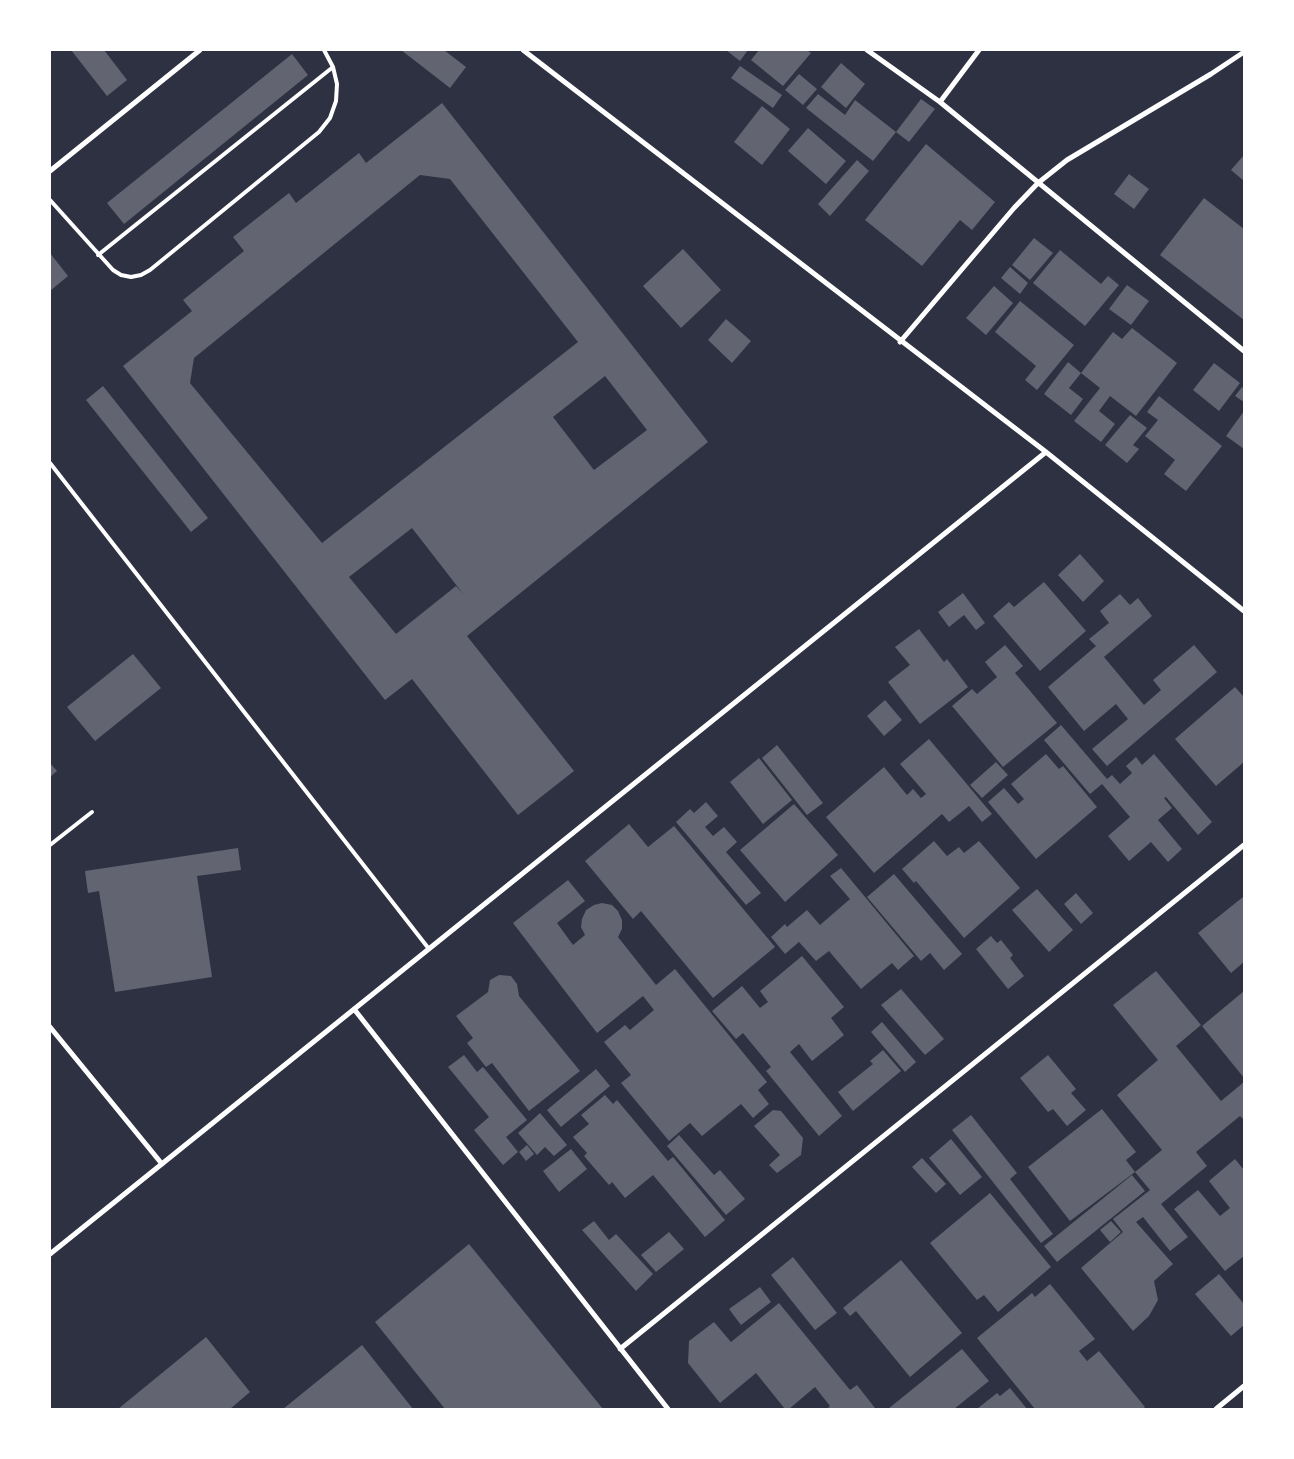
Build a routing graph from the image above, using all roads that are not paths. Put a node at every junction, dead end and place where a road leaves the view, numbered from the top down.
1 (200, 50) edge
2 (324, 50) edge
3 (523, 50) edge
4 (867, 50) edge
5 (979, 50) edge
6 (1244, 52) edge
7 (333, 67) junction
8 (940, 102) junction
9 (50, 171) edge
10 (1038, 183) junction
11 (50, 200) edge
12 (98, 255) junction
13 (900, 342) junction
14 (1244, 351) edge
15 (1046, 452) junction
16 (50, 462) edge
17 (1244, 611) edge
18 (92, 812) dead end
19 (50, 845) edge
20 (1244, 845) edge
21 (429, 949) junction
22 (354, 1009) junction
23 (50, 1027) edge
24 (162, 1164) junction
25 (50, 1254) edge
26 (620, 1349) junction
27 (1244, 1386) edge
28 (668, 1409) edge
29 (1216, 1409) edge

1 - 9 street
2 - 7 lane
3 - 13 street
4 - 8 street
5 - 8 street
6 - 10 street
7 - 12 lane
7 - 12 lane
8 - 10 street
10 - 13 street
10 - 14 street
11 - 12 lane
13 - 15 street
15 - 17 street
15 - 21 street
16 - 21 lane
18 - 19 lane
20 - 26 street
21 - 22 street
22 - 24 street
22 - 26 street
23 - 24 street
24 - 25 street
26 - 28 street
27 - 29 street

